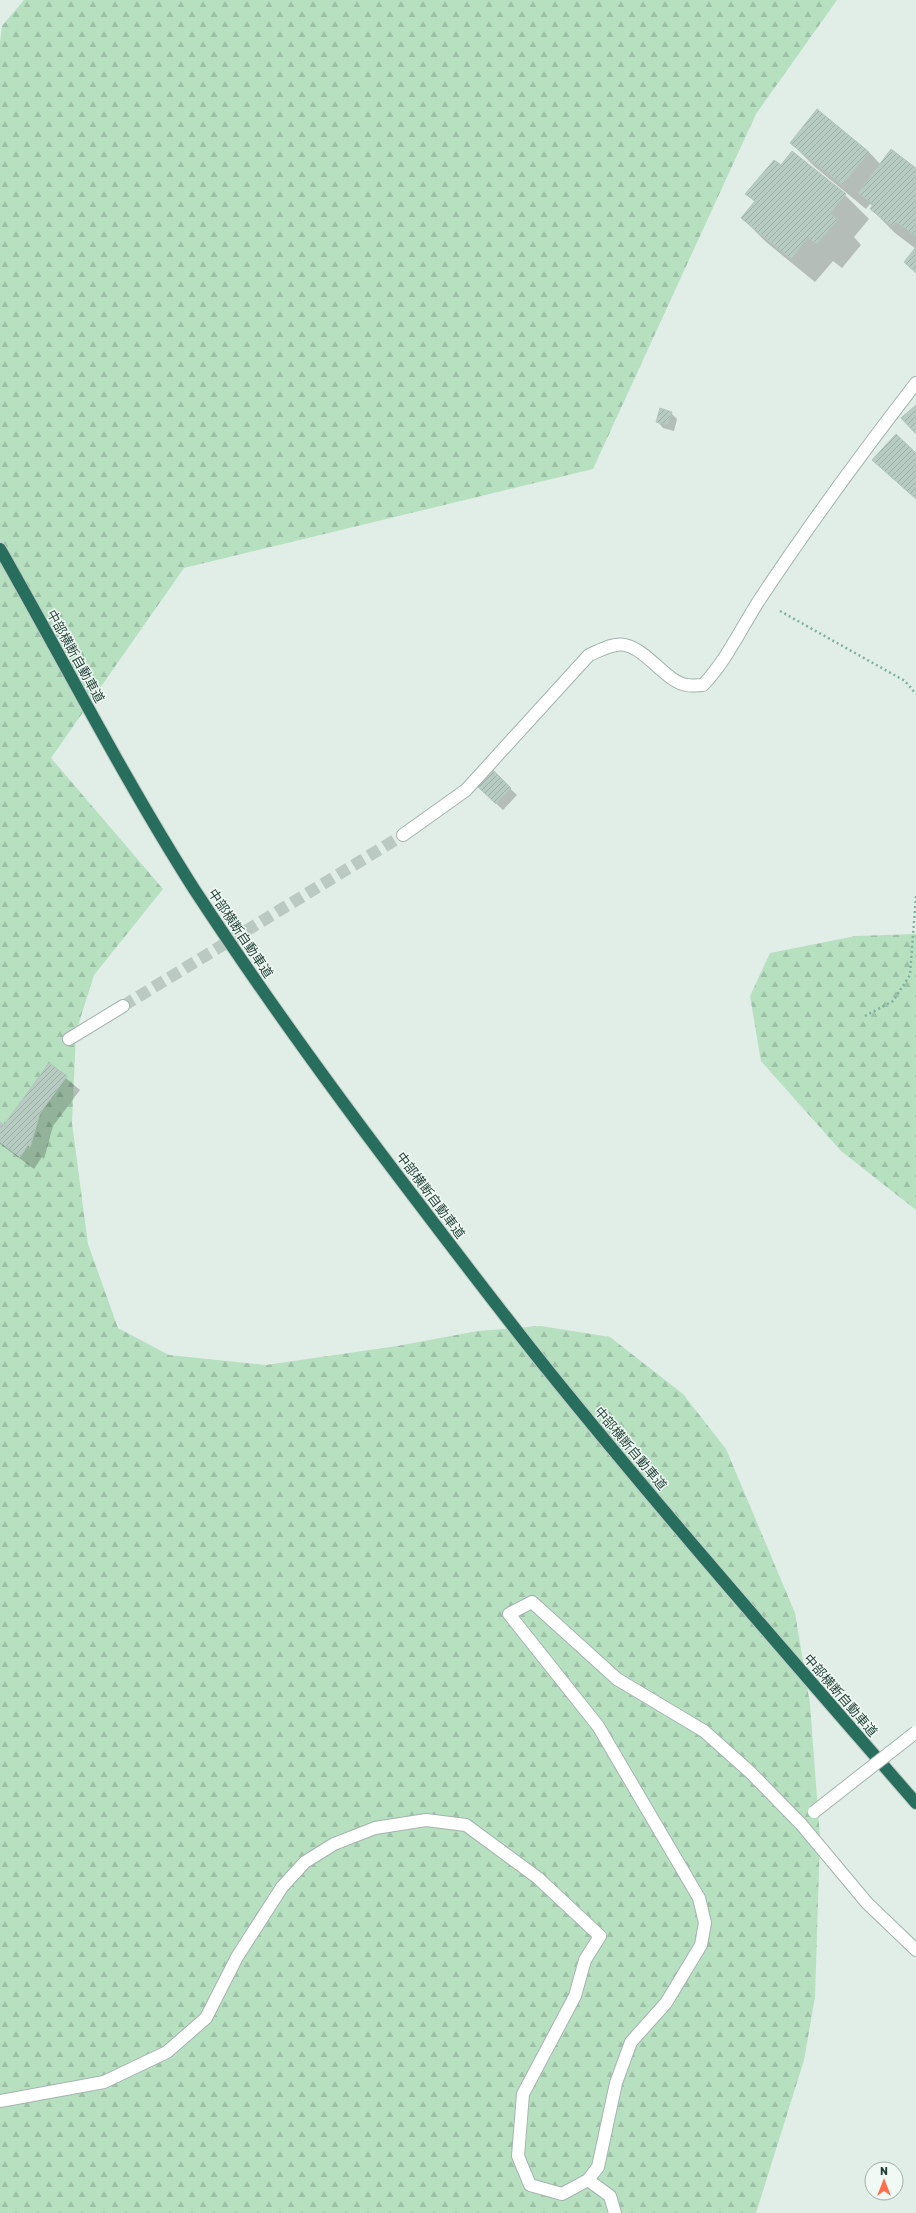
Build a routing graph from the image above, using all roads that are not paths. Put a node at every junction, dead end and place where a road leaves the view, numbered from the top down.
1 (916, 383) edge
2 (0, 549) edge
3 (403, 835) tunnel mouth
4 (123, 1006) tunnel mouth
5 (70, 1039) dead end
6 (916, 1732) edge
7 (916, 1803) edge
8 (801, 1824) junction
9 (916, 1950) edge
10 (0, 2101) edge
11 (588, 2180) junction
12 (614, 2213) edge

1 - 3 street
2 - 7 highway, 中部横断自動車道
4 - 5 street
6 - 8 street, bridge
8 - 9 street
8 - 11 street
10 - 11 street
11 - 12 street

